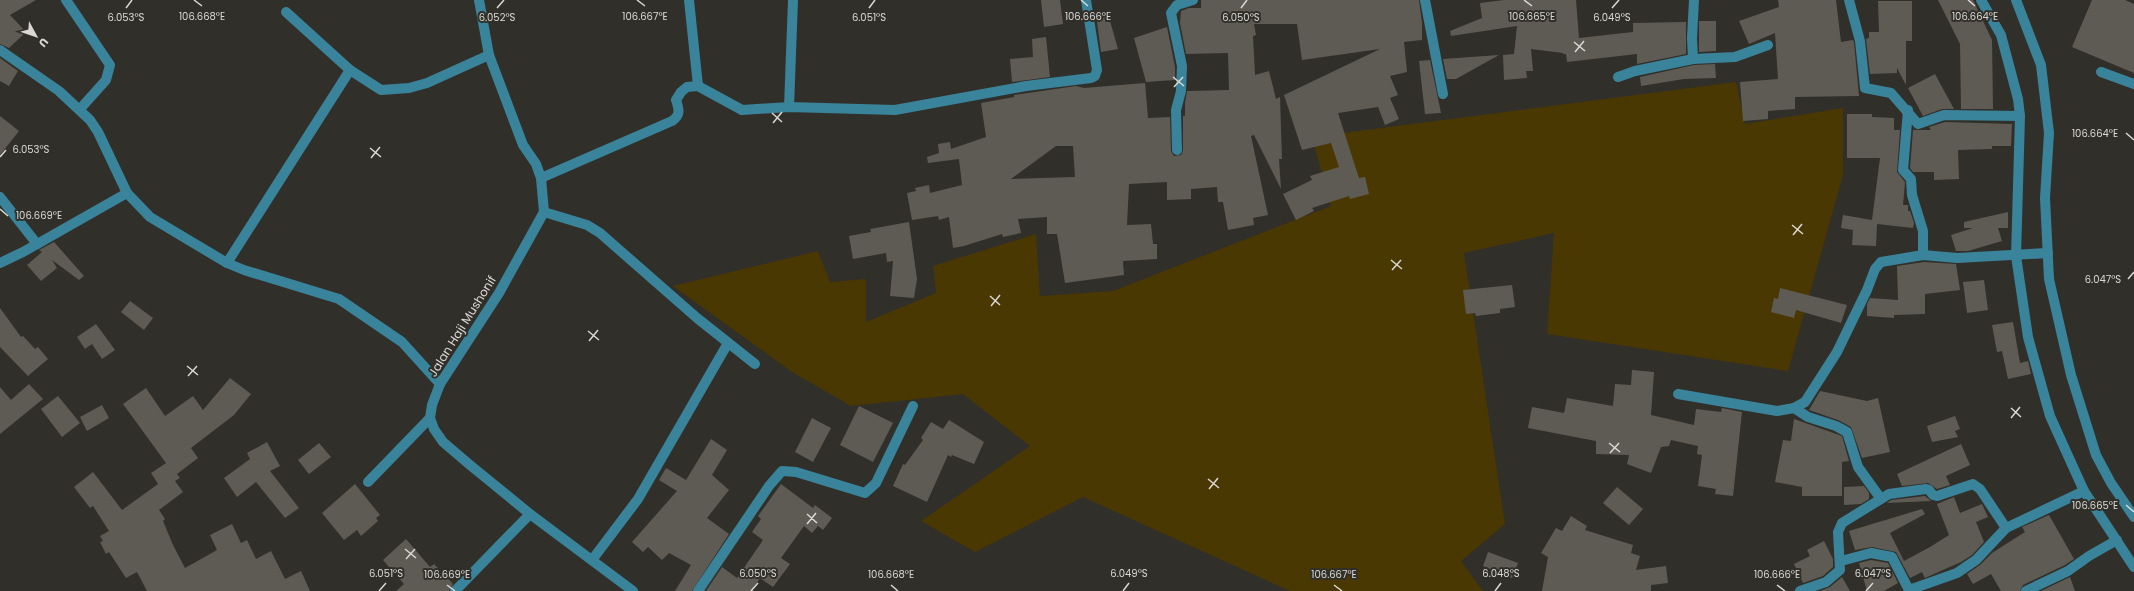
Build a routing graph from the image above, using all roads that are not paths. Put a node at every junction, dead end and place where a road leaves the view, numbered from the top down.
1 (66, 0) edge
2 (479, 0) edge
3 (689, 0) edge
4 (793, 0) edge
5 (1086, 0) edge
6 (1193, 0) edge
7 (1425, 0) edge
8 (1694, 0) edge
9 (1849, 0) edge
10 (1981, 0) edge
11 (2016, 0) edge
12 (286, 12) dead end
13 (1768, 45) dead end
14 (0, 50) edge
15 (489, 55) junction
16 (1693, 59) junction
17 (350, 70) junction
18 (2101, 72) dead end
19 (1618, 77) dead end
20 (2134, 84) edge
21 (698, 86) junction
22 (1443, 94) dead end
23 (790, 107) junction
24 (80, 109) junction
25 (1908, 110) junction
26 (2020, 116) junction
27 (1177, 150) dead end
28 (541, 178) junction
29 (127, 193) junction
30 (0, 197) edge
31 (544, 212) junction
32 (37, 244) junction
33 (2044, 253) junction
34 (1923, 254) junction
35 (2019, 255) junction
36 (0, 263) edge
37 (227, 263) junction
38 (728, 343) junction
39 (755, 364) dead end
40 (440, 384) junction
41 (1678, 394) dead end
42 (913, 406) dead end
43 (1794, 408) junction
44 (430, 418) junction
45 (368, 482) dead end
46 (2084, 491) junction
47 (1881, 499) junction
48 (530, 514) junction
49 (2134, 518) edge
50 (2006, 528) junction
51 (2116, 540) junction
52 (592, 560) junction
53 (1841, 561) junction
54 (2134, 567) edge
55 (455, 591) edge
56 (633, 591) edge
57 (698, 591) edge
58 (1800, 591) edge
59 (2026, 591) edge

1 - 24 street
2 - 15 street
3 - 21 street
4 - 23 street
5 - 23 street
6 - 27 street
7 - 22 street
8 - 16 street
9 - 25 street
10 - 26 street
11 - 33 street
12 - 17 street
13 - 16 street
14 - 24 street
15 - 17 street
15 - 28 street
16 - 19 street
17 - 37 street
18 - 20 street
21 - 23 street
21 - 28 street
24 - 29 street
25 - 26 street
25 - 34 street
26 - 35 street
28 - 31 street
29 - 32 street
29 - 37 street
30 - 32 street
31 - 38 street
31 - 40 street, Jalan Haji Mushonif
32 - 36 street
33 - 35 street
33 - 49 street
34 - 35 street
34 - 43 street
35 - 46 street
37 - 40 street
38 - 39 street
38 - 52 street
40 - 44 street, Jalan Haji Mushonif
41 - 43 street
42 - 57 street
43 - 47 street
44 - 45 street
44 - 48 street
46 - 50 street
46 - 51 street
47 - 50 street
47 - 53 street
48 - 52 street
48 - 55 street
50 - 53 street
51 - 54 street
51 - 59 street
52 - 56 street
53 - 58 street

